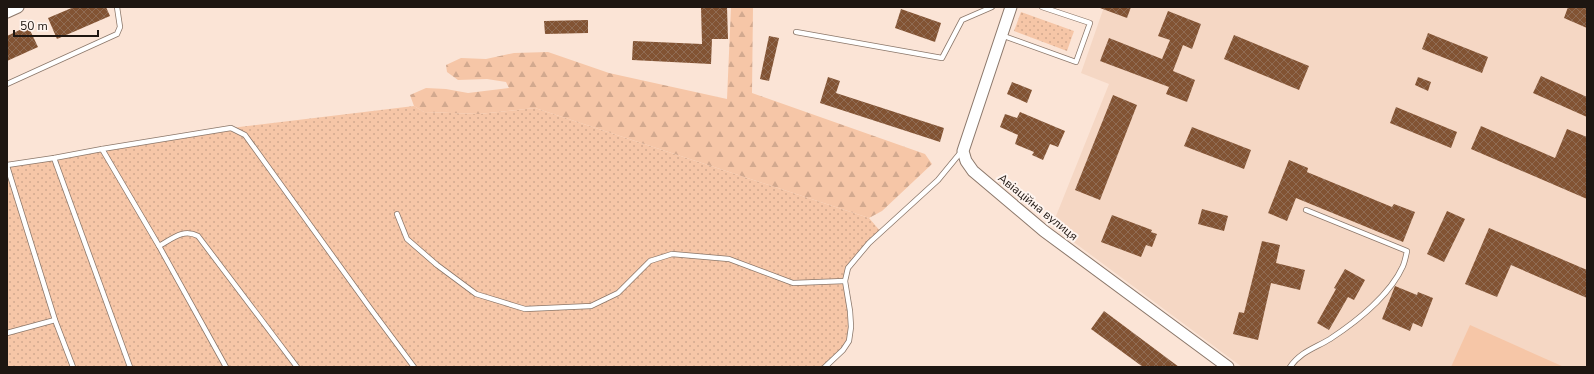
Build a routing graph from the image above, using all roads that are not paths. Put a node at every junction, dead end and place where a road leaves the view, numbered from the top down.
1 (18, 7) edge
2 (117, 7) edge
3 (992, 7) edge
4 (1011, 7) edge
5 (1042, 7) edge
6 (7, 12) edge
7 (796, 32) dead end
8 (1001, 35) junction
9 (7, 84) edge
10 (102, 148) junction
11 (962, 151) junction
12 (54, 158) junction
13 (7, 165) edge
14 (1306, 210) dead end
15 (397, 214) dead end
16 (159, 246) junction
17 (845, 281) junction
18 (55, 320) junction
19 (7, 333) edge
20 (73, 367) edge
21 (130, 367) edge
22 (226, 367) edge
23 (297, 367) edge
24 (414, 367) edge
25 (825, 367) edge
26 (1228, 367) edge
27 (1290, 367) edge

1 - 6 street
2 - 9 lane
3 - 7 lane
4 - 8 street
5 - 8 lane
8 - 11 street
10 - 12 lane
10 - 16 lane
10 - 24 lane
11 - 17 lane
11 - 26 street, Авіаційна вулиця
12 - 13 lane
12 - 21 lane
13 - 18 lane
14 - 27 lane
15 - 17 lane
16 - 22 lane
16 - 23 lane
17 - 25 lane
18 - 19 lane
18 - 20 lane

